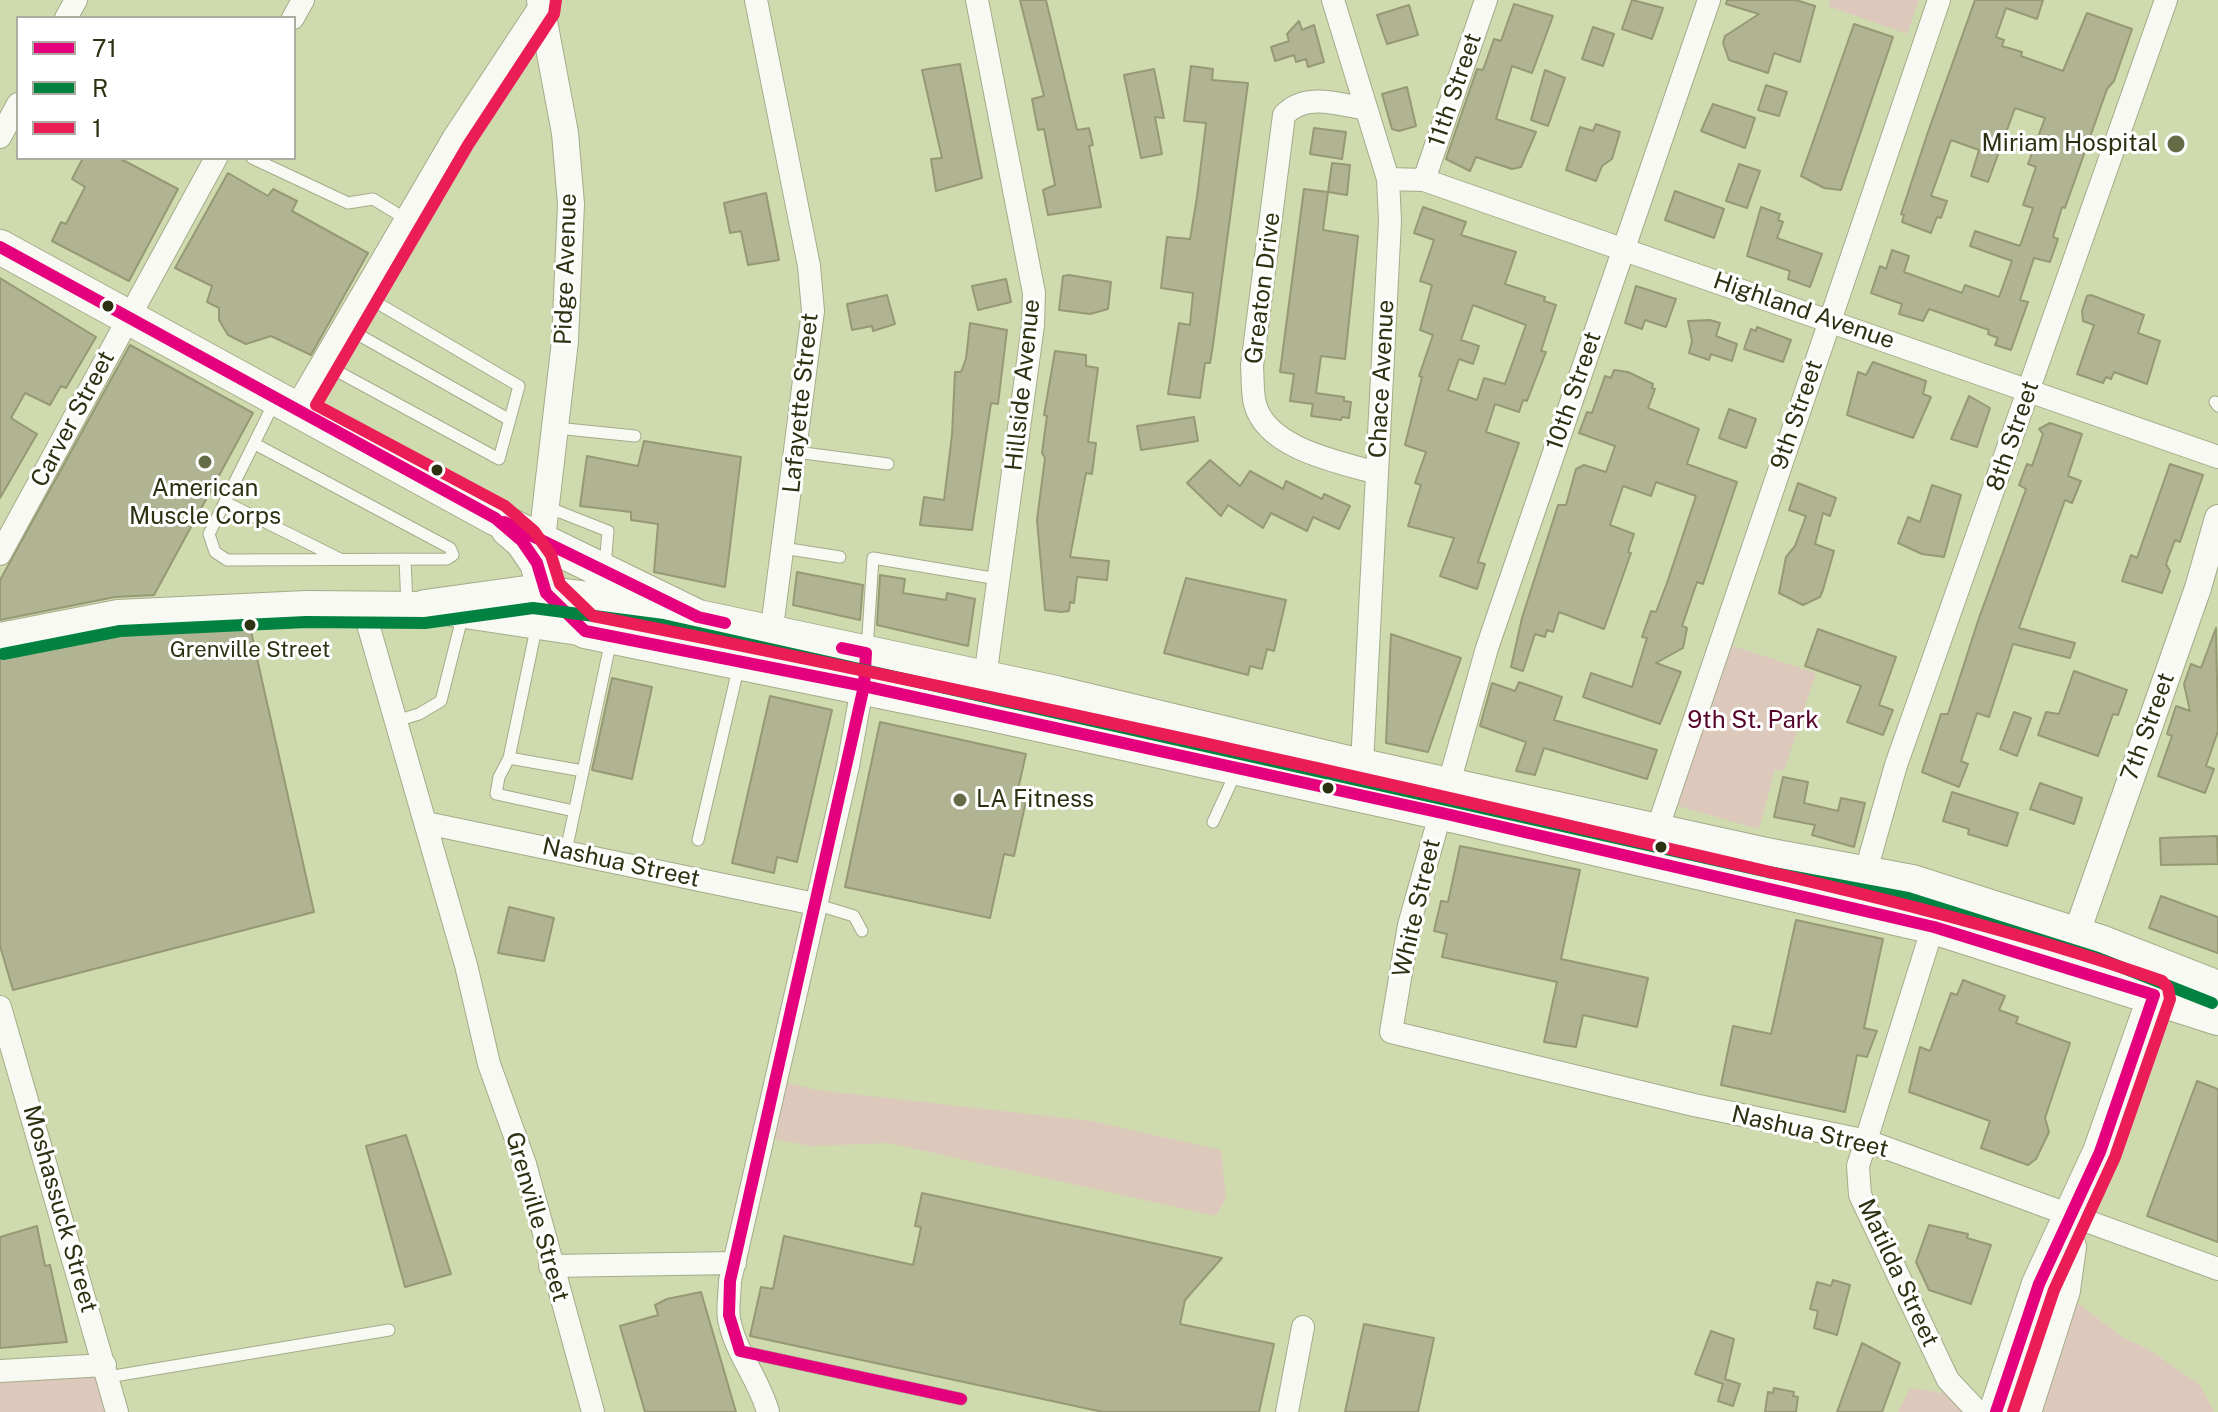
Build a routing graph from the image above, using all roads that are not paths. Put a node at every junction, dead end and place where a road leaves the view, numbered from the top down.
1 (756, 0) edge
2 (977, 0) edge
3 (1333, 0) edge
4 (1486, 0) edge
5 (1709, 0) edge
6 (1939, 0) edge
7 (2166, 0) edge
8 (541, 2) edge
9 (16, 108) edge
10 (1366, 109) junction
11 (0, 137) edge
12 (215, 160) edge
13 (256, 160) edge
14 (1388, 179) junction
15 (1424, 180) junction
16 (406, 219) junction
17 (0, 247) edge
18 (1623, 248) junction
19 (362, 294) junction
20 (128, 319) junction
21 (1830, 319) junction
22 (343, 326) junction
23 (322, 363) junction
24 (2029, 390) junction
25 (284, 406) junction
26 (510, 420) junction
27 (556, 428) junction
28 (635, 436) dead end
29 (255, 444) junction
30 (796, 452) junction
31 (2218, 457) edge
32 (888, 464) dead end
33 (1377, 473) junction
34 (225, 502) junction
35 (495, 518) junction
36 (2218, 518) edge
37 (544, 523) junction
38 (783, 548) junction
39 (0, 554) edge
40 (840, 557) dead end
41 (341, 559) junction
42 (405, 559) junction
43 (998, 579) junction
44 (363, 607) junction
45 (416, 607) junction
46 (542, 608) junction
47 (464, 614) junction
48 (698, 617) junction
49 (598, 633) junction
50 (0, 638) edge
51 (759, 653) junction
52 (865, 670) junction
53 (982, 689) junction
54 (396, 721) junction
55 (509, 758) junction
56 (1362, 765) junction
57 (1237, 768) junction
58 (583, 771) junction
59 (1444, 799) junction
60 (574, 811) junction
61 (1213, 822) dead end
62 (426, 823) junction
63 (1657, 830) junction
64 (698, 840) dead end
65 (566, 851) junction
66 (1865, 874) junction
67 (1942, 892) junction
68 (815, 904) junction
69 (1934, 927) junction
70 (862, 931) dead end
71 (2076, 935) junction
72 (2160, 982) junction
73 (2218, 988) edge
74 (0, 1007) edge
75 (2218, 1018) edge
76 (1391, 1032) joint
77 (1867, 1141) junction
78 (2074, 1215) junction
79 (735, 1263) junction
80 (550, 1266) junction
81 (2218, 1269) edge
82 (1303, 1327) dead end
83 (389, 1330) dead end
84 (740, 1351) junction
85 (2030, 1356) junction
86 (0, 1371) edge
87 (106, 1371) junction
88 (961, 1399) dead end
89 (117, 1412) edge
90 (593, 1412) edge
91 (768, 1412) edge
92 (1287, 1412) edge
93 (1978, 1412) edge
94 (1996, 1412) edge
95 (2024, 1412) edge

1 - 30 street, Lafayette Street
2 - 43 street, Hillside Avenue
3 - 10 street, Chace Avenue
4 - 15 street, 11th Street
5 - 18 street, 10th Street
6 - 21 street, 9th Street
7 - 24 street, 8th Street
8 - 16 street
8 - 27 street, Pidge Avenue
9 - 11 street
10 - 14 street, Chace Avenue
10 - 33 street, Greaton Drive
12 - 20 street, Carver Street
13 - 16 lane
14 - 15 street, Highland Avenue
14 - 33 street, Chace Avenue
15 - 18 street, Highland Avenue
16 - 19 street
17 - 20 main road
18 - 21 street, Highland Avenue
18 - 59 street, 10th Street
19 - 22 street
19 - 26 lane
20 - 25 main road
20 - 39 street, Carver Street
21 - 24 street, Highland Avenue
21 - 63 street, 9th Street
22 - 23 street
22 - 26 lane
23 - 25 street
23 - 26 lane
24 - 31 street, Highland Avenue
24 - 66 street, 8th Street
25 - 29 lane
25 - 35 main road
27 - 28 lane
27 - 37 street, Pidge Avenue
29 - 34 lane
29 - 42 lane
30 - 32 lane
30 - 38 street, Lafayette Street
33 - 56 street, Chace Avenue
34 - 41 lane
34 - 41 lane
35 - 37 main road
35 - 46 main road
36 - 71 street, 7th Street
37 - 48 main road
38 - 40 lane
38 - 51 street, Lafayette Street
41 - 42 lane
42 - 45 lane
43 - 52 lane
43 - 53 street, Hillside Avenue
44 - 45 main road
44 - 50 main road
44 - 54 street, Grenville Street
45 - 46 main road
45 - 47 main road
46 - 47 main road
46 - 48 main road
46 - 49 main road
46 - 55 lane
47 - 54 lane
48 - 51 main road
49 - 51 main road
49 - 58 lane
51 - 52 main road
51 - 64 lane
52 - 53 main road
52 - 68 street
53 - 56 main road
53 - 57 main road
54 - 62 street, Grenville Street
55 - 58 lane
55 - 60 lane
56 - 59 main road
57 - 59 main road
57 - 61 lane
58 - 60 lane
59 - 63 main road
59 - 69 main road
59 - 76 street, White Street
60 - 65 lane
62 - 65 street, Nashua Street
62 - 80 street, Grenville Street
63 - 66 main road
65 - 68 street, Nashua Street
66 - 67 main road
67 - 69 street, Matilda Street
67 - 71 main road
68 - 70 lane
68 - 79 street
69 - 72 main road
69 - 77 street, Matilda Street
71 - 72 main road
72 - 73 main road
72 - 75 main road
72 - 78 main road
74 - 87 street, Moshassuck Street
76 - 77 street, Nashua Street
77 - 78 street, Nashua Street
77 - 93 street, Matilda Street
78 - 81 street, Nashua Street
78 - 85 main road
79 - 80 street
79 - 84 street
80 - 90 street, Grenville Street
82 - 92 street
83 - 87 lane
84 - 88 lane
84 - 91 street
85 - 94 main road
85 - 95 main road
86 - 87 street
87 - 89 street, Moshassuck Street

